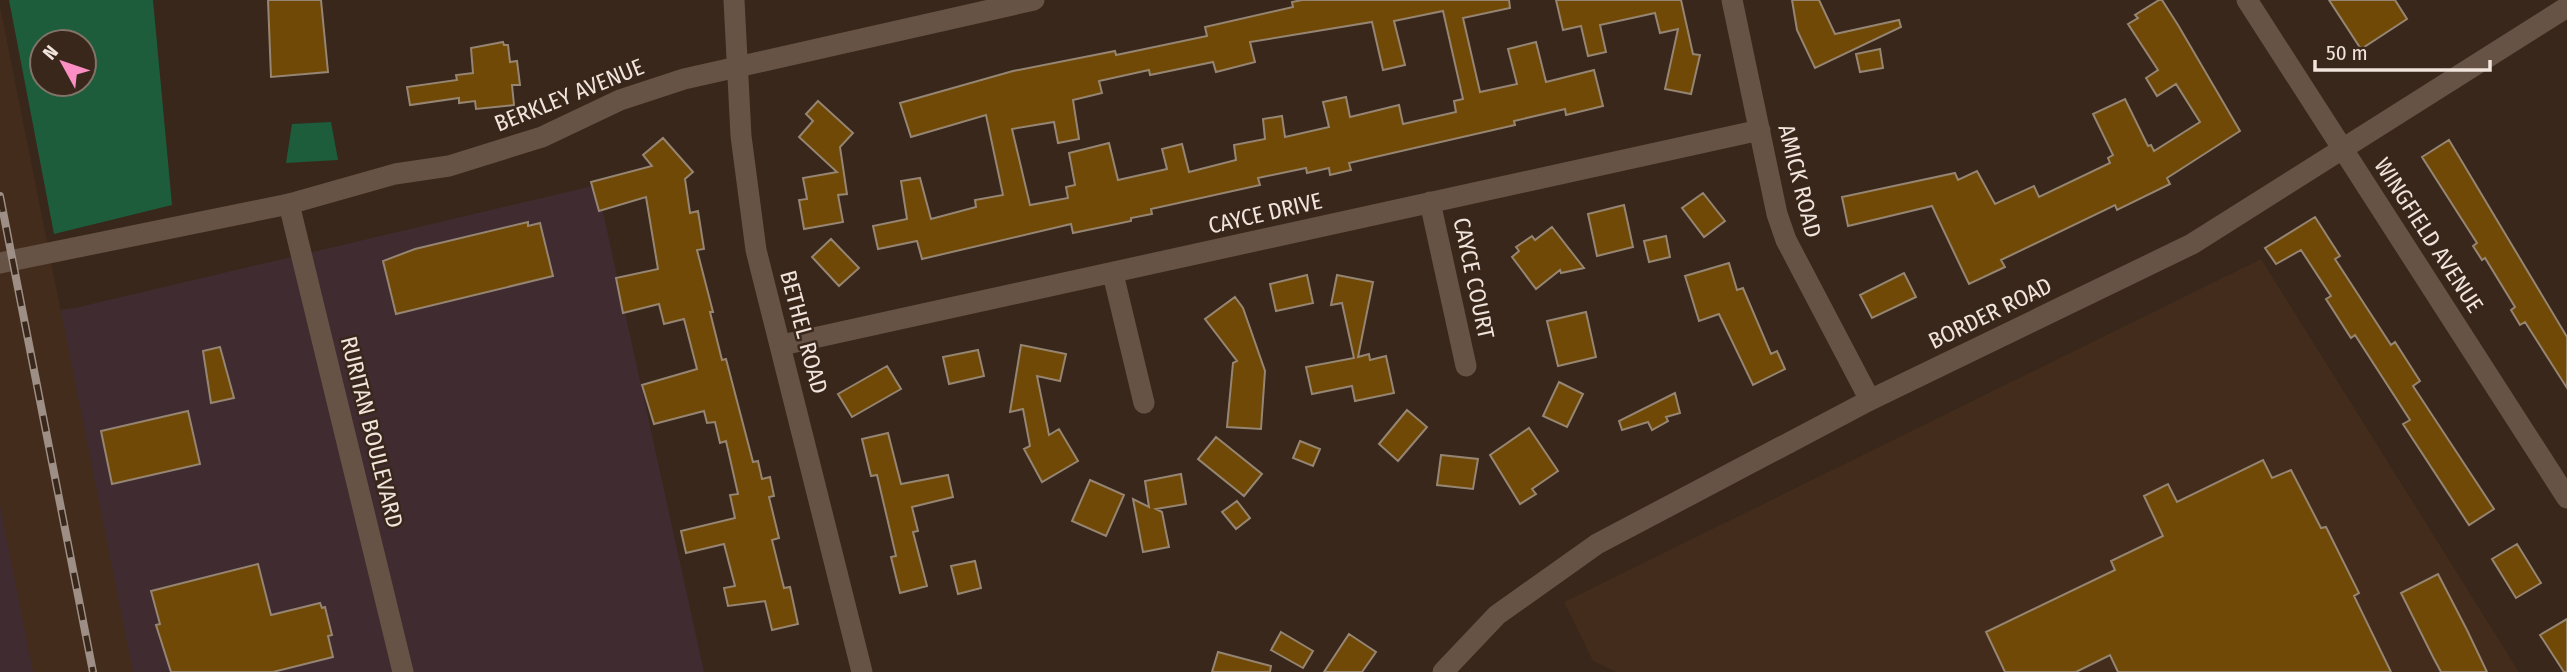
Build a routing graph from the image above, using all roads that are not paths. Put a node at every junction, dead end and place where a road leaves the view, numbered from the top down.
1 (734, 0) edge
2 (1034, 0) edge
3 (1732, 0) edge
4 (2246, 0) edge
5 (2567, 7) edge
6 (738, 65) junction
7 (1760, 130) junction
8 (2343, 151) junction
9 (1430, 202) junction
10 (289, 204) junction
11 (0, 263) edge
12 (1113, 274) junction
13 (782, 345) junction
14 (1466, 366) dead end
15 (1870, 400) junction
16 (1144, 403) dead end
17 (2567, 498) edge
18 (403, 672) edge
19 (862, 672) edge
20 (1443, 672) edge

1 - 6 street, BETHEL ROAD
2 - 6 street, BERKLEY AVENUE
3 - 7 street, AMICK ROAD
4 - 8 street, WINGFIELD AVENUE
5 - 8 street, BORDER ROAD
6 - 10 street, BERKLEY AVENUE
6 - 13 street, BETHEL ROAD
7 - 9 street, CAYCE DRIVE
7 - 15 street, AMICK ROAD
8 - 15 street, BORDER ROAD
8 - 17 street, WINGFIELD AVENUE
9 - 12 street, CAYCE DRIVE
9 - 14 street, CAYCE COURT
10 - 11 street, BERKLEY AVENUE
10 - 18 street, RURITAN BOULEVARD
12 - 13 street, CAYCE DRIVE
12 - 16 street
13 - 19 street, BETHEL ROAD
15 - 20 street, BORDER ROAD

